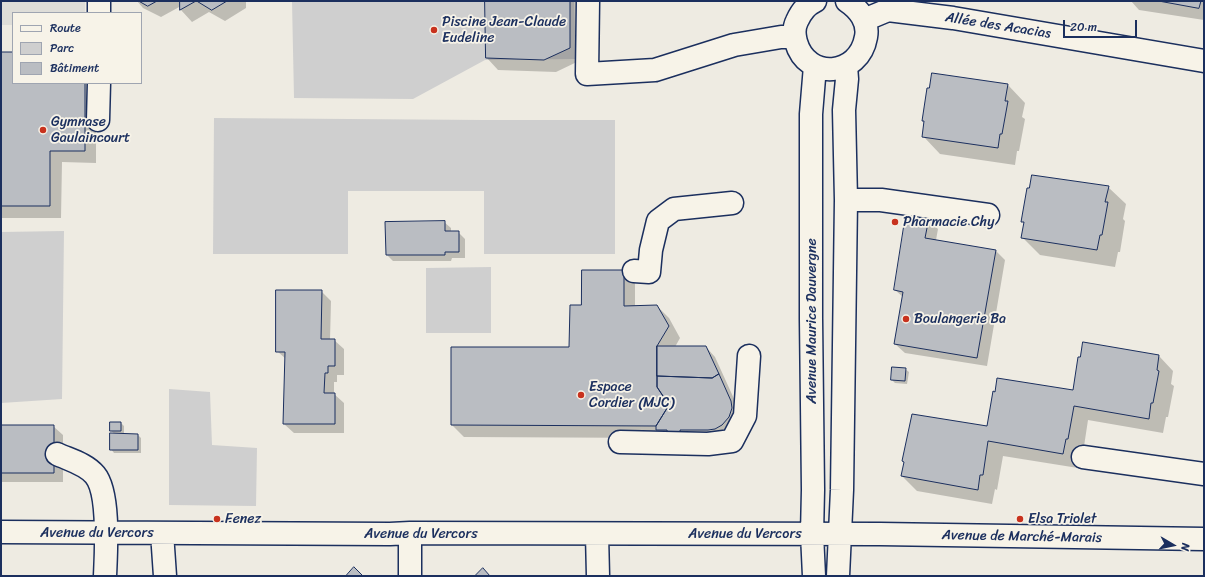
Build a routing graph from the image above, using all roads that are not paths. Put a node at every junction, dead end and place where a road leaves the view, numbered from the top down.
1 (99, 1) edge
2 (588, 1) edge
3 (847, 1) edge
4 (812, 2) edge
5 (99, 12) edge
6 (864, 20) junction
7 (795, 37) junction
8 (1204, 61) edge
9 (815, 66) junction
10 (846, 66) junction
11 (99, 84) edge
12 (98, 120) dead end
13 (846, 200) junction
14 (732, 203) dead end
15 (988, 215) dead end
16 (634, 271) dead end
17 (749, 356) dead end
18 (620, 442) dead end
19 (57, 454) dead end
20 (1083, 458) dead end
21 (1204, 474) edge
22 (1, 532) edge
23 (106, 533) junction
24 (162, 533) junction
25 (410, 534) junction
26 (597, 534) junction
27 (812, 534) junction
28 (840, 534) junction
29 (1204, 539) edge
30 (105, 576) edge
31 (165, 576) edge
32 (410, 576) edge
33 (598, 576) edge
34 (814, 576) edge
35 (838, 576) edge

1 - 5 street
2 - 7 street
3 - 6 street
4 - 7 street
6 - 8 street, Allée des Acacias
6 - 10 street
7 - 9 street
9 - 10 street
9 - 27 street, Avenue Maurice Dauvergne
10 - 13 street
11 - 12 street
13 - 15 street
13 - 28 street
14 - 16 street
17 - 18 street
19 - 23 street
20 - 21 street
22 - 23 street, Avenue du Vercors
23 - 24 street, Avenue du Vercors
23 - 30 street
24 - 25 street, Avenue du Vercors
24 - 31 street
25 - 26 street, Avenue du Vercors
25 - 32 street
26 - 27 street, Avenue du Vercors
26 - 33 street
27 - 28 street, Avenue du Vercors
27 - 34 street, Avenue Maurice Dauvergne
28 - 29 street, Avenue de Marché-Marais
28 - 35 street

